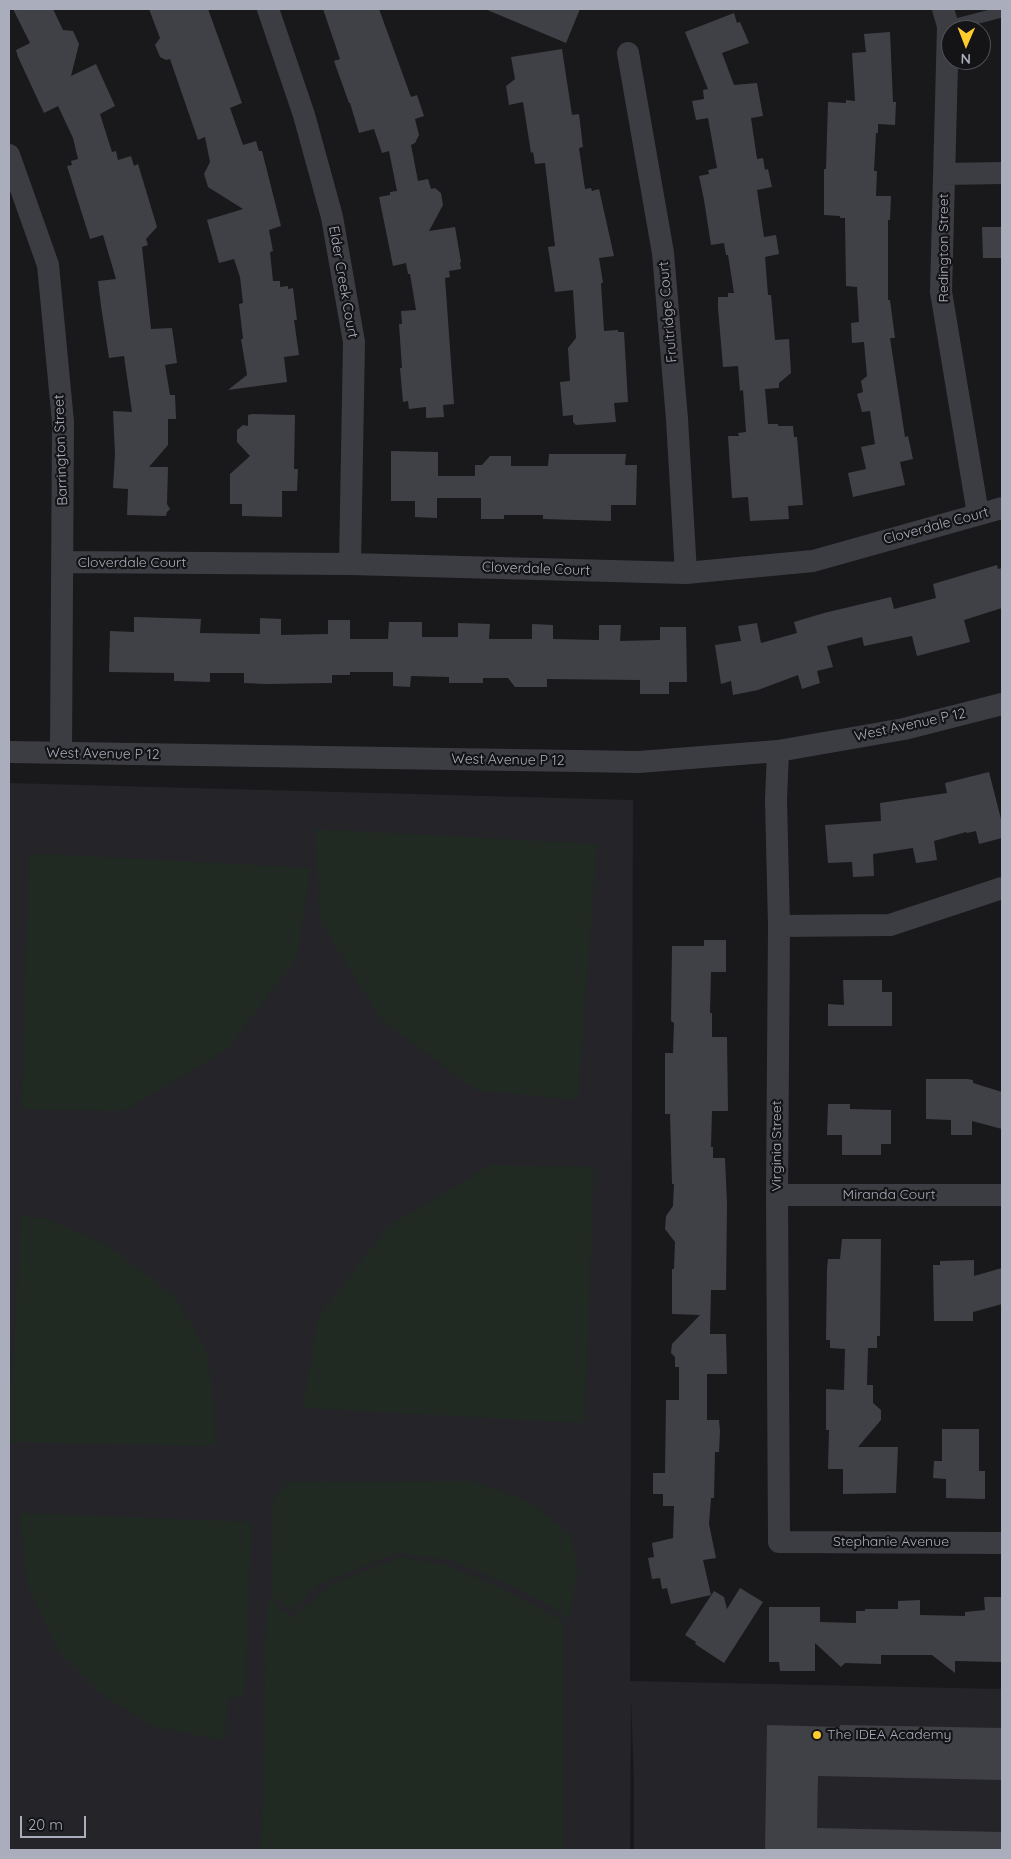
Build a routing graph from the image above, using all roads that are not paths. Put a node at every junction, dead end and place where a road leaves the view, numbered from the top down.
1 (268, 9) edge
2 (1002, 12) edge
3 (945, 17) edge
4 (628, 53) dead end
5 (9, 154) edge
6 (1002, 173) edge
7 (944, 174) junction
8 (1002, 508) edge
9 (978, 514) junction
10 (63, 562) junction
11 (350, 564) junction
12 (686, 573) junction
13 (1002, 704) edge
14 (778, 751) junction
15 (9, 752) edge
16 (61, 753) junction
17 (1002, 888) edge
18 (779, 926) junction
19 (777, 1195) junction
20 (1002, 1195) edge
21 (779, 1542) joint
22 (1002, 1542) edge

1 - 11 street, Elder Creek Court
2 - 3 lane
3 - 7 street, Redington Street
4 - 12 street, Fruitridge Court
5 - 10 street, Barrington Street
6 - 7 street
7 - 9 street, Redington Street
8 - 9 street, Cloverdale Court
9 - 12 street, Cloverdale Court
10 - 11 street, Cloverdale Court
10 - 16 street, Barrington Street
11 - 12 street, Cloverdale Court
13 - 14 street, West Avenue P 12
14 - 16 street, West Avenue P 12
14 - 18 street, Virginia Street
15 - 16 street, West Avenue P 12
17 - 18 street
18 - 19 street, Virginia Street
19 - 20 street, Miranda Court
19 - 21 street, Virginia Street
21 - 22 street, Stephanie Avenue

